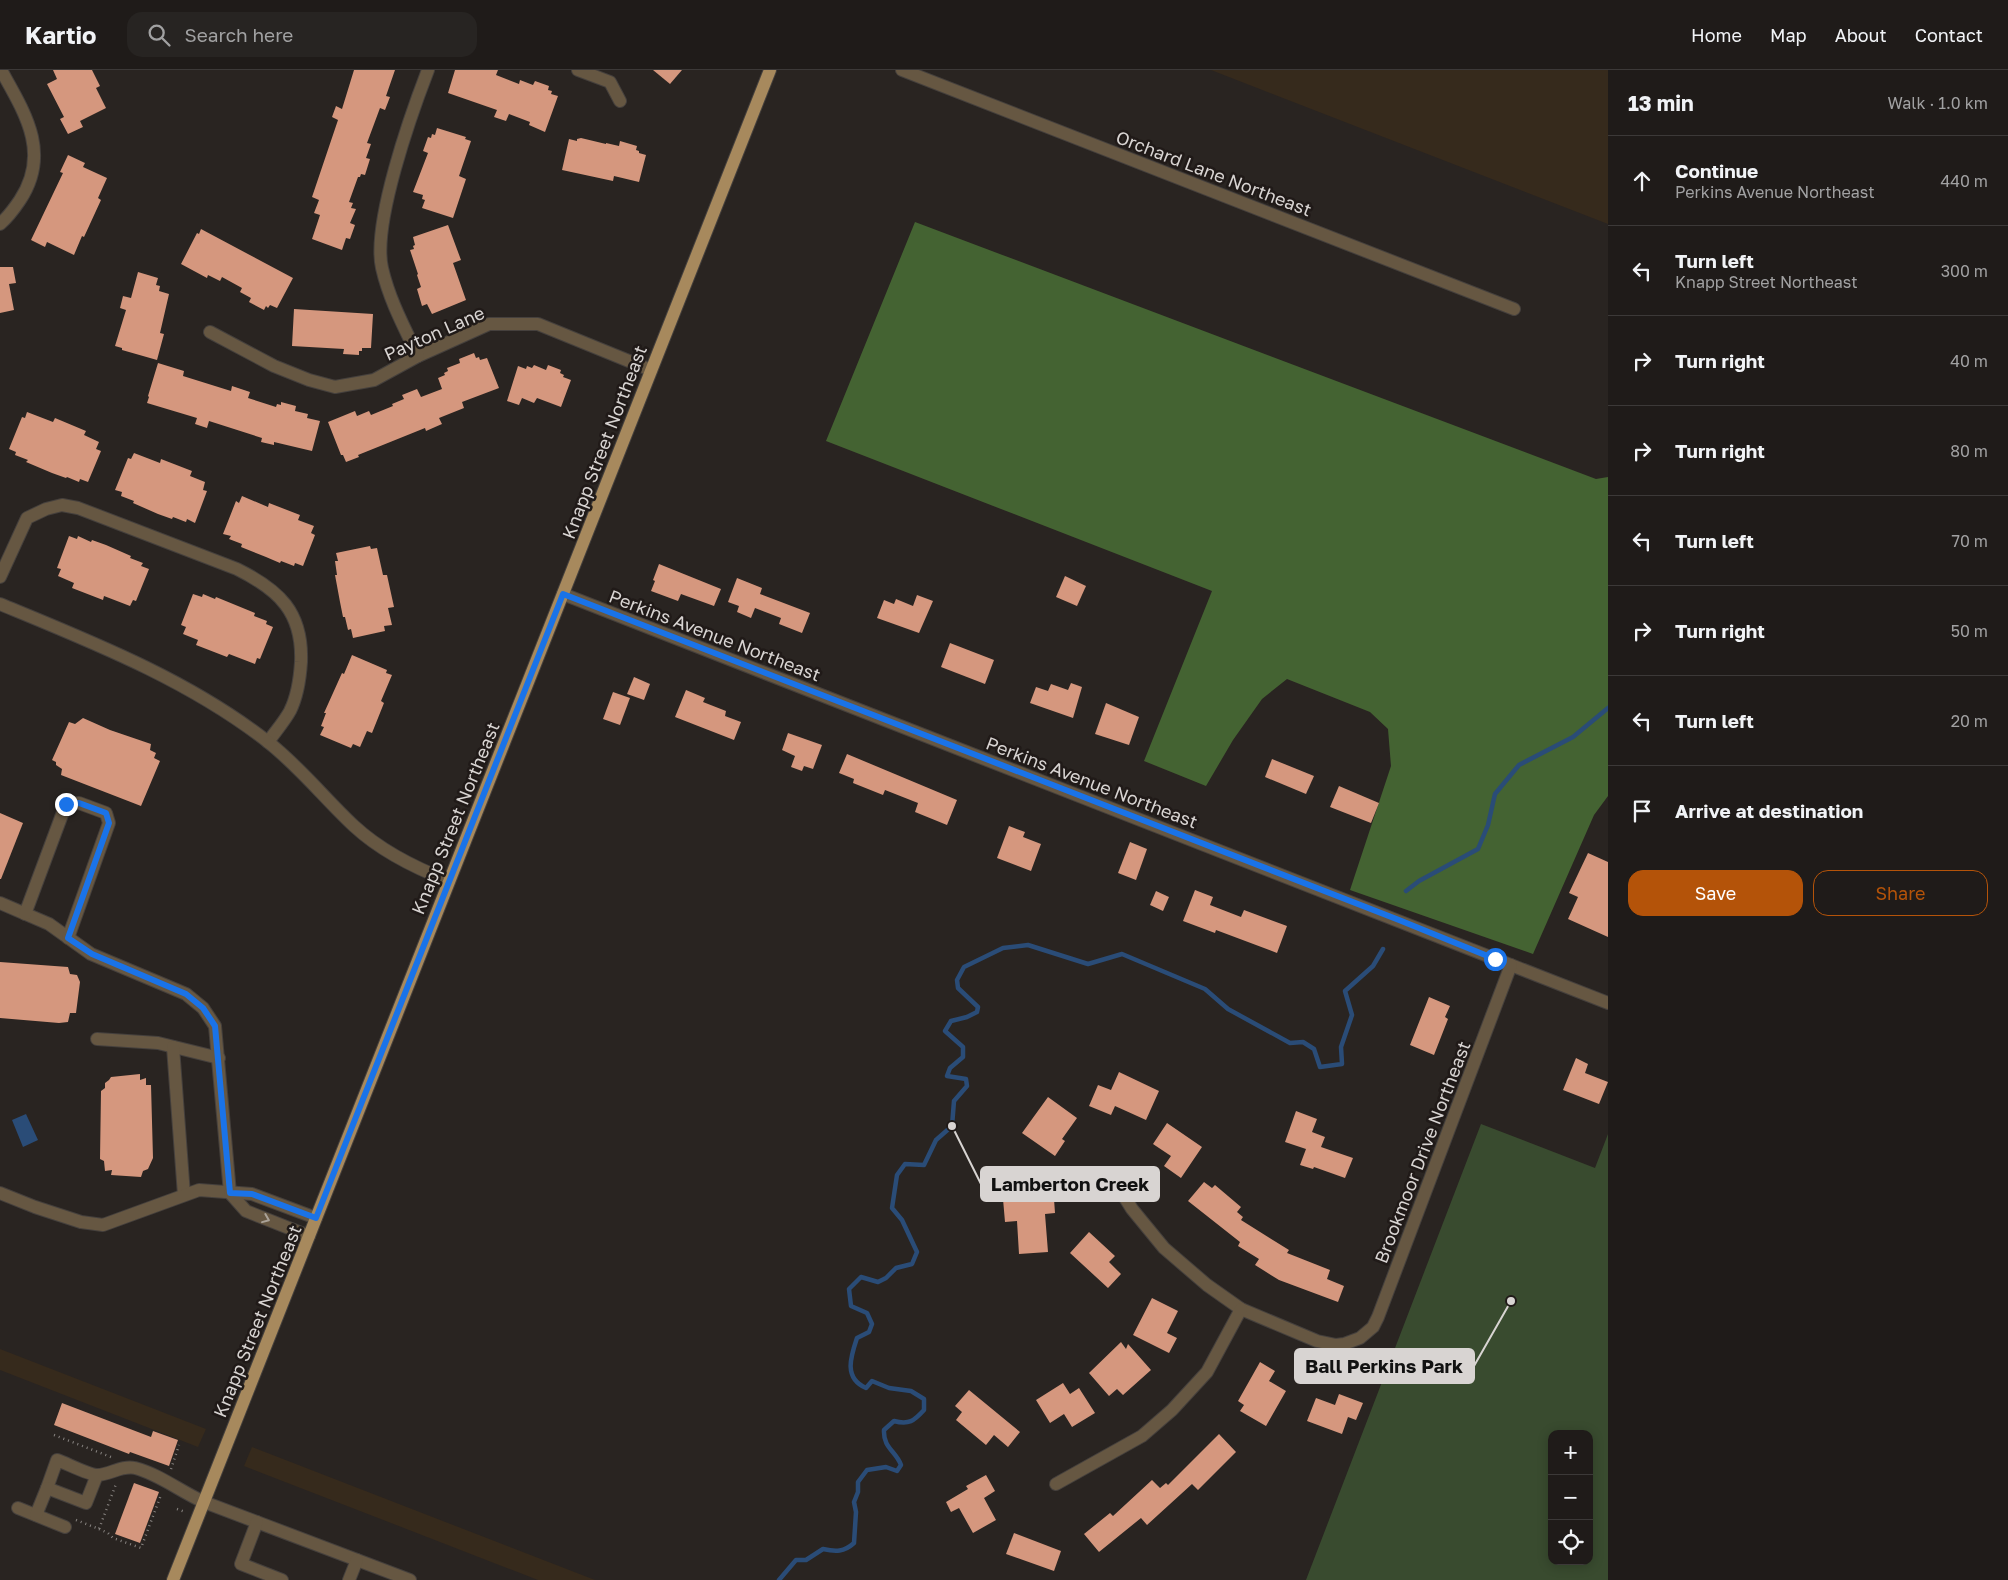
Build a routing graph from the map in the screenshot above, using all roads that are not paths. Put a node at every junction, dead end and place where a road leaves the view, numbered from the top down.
1 (1, 70) edge
2 (428, 70) edge
3 (578, 70) edge
4 (770, 70) edge
5 (902, 70) edge
6 (620, 101) dead end
7 (0, 224) edge
8 (1514, 309) dead end
9 (210, 332) dead end
10 (418, 356) junction
11 (651, 370) junction
12 (0, 578) edge
13 (563, 594) junction
14 (0, 604) edge
15 (268, 742) junction
16 (449, 881) junction
17 (0, 904) edge
18 (25, 914) junction
19 (68, 938) junction
20 (1511, 966) junction
21 (1608, 1003) edge
22 (97, 1039) dead end
23 (173, 1047) junction
24 (219, 1058) junction
25 (1117, 1185) dead end
26 (0, 1193) edge
27 (230, 1193) junction
28 (184, 1195) junction
29 (316, 1218) junction
30 (309, 1236) junction
31 (1242, 1309) junction
32 (97, 1475) junction
33 (1056, 1484) dead end
34 (47, 1488) junction
35 (204, 1502) junction
36 (18, 1508) dead end
37 (36, 1515) junction
38 (258, 1522) junction
39 (65, 1527) dead end
40 (357, 1560) junction
41 (173, 1580) edge
42 (282, 1580) edge
43 (348, 1580) edge
44 (410, 1580) edge

1 - 7 street
2 - 10 street
3 - 6 street
4 - 11 main road, Knapp Street Northeast
5 - 8 street, Orchard Lane Northeast
9 - 10 street, Payton Lane
10 - 11 street, Payton Lane
11 - 13 main road, Knapp Street Northeast
12 - 15 street
13 - 16 main road, Knapp Street Northeast
13 - 20 street, Perkins Avenue Northeast
14 - 15 street
15 - 16 street
16 - 29 main road, Knapp Street Northeast
17 - 18 street
18 - 19 street
18 - 19 street
19 - 24 street
20 - 21 street, Perkins Avenue Northeast
20 - 31 street, Brookmoor Drive Northeast
22 - 23 street
23 - 24 street
23 - 28 street
24 - 27 street
25 - 31 street
26 - 28 street
27 - 28 street
27 - 29 street
27 -> 30 street
29 - 30 main road, Knapp Street Northeast
30 - 35 main road, Knapp Street Northeast
31 - 33 street
32 - 34 street
32 - 34 street
32 - 35 street
34 - 37 street
35 - 38 street
35 - 41 main road, Knapp Street Northeast
36 - 37 street
37 - 39 street
38 - 40 street
38 - 42 street
40 - 43 street
40 - 44 street

